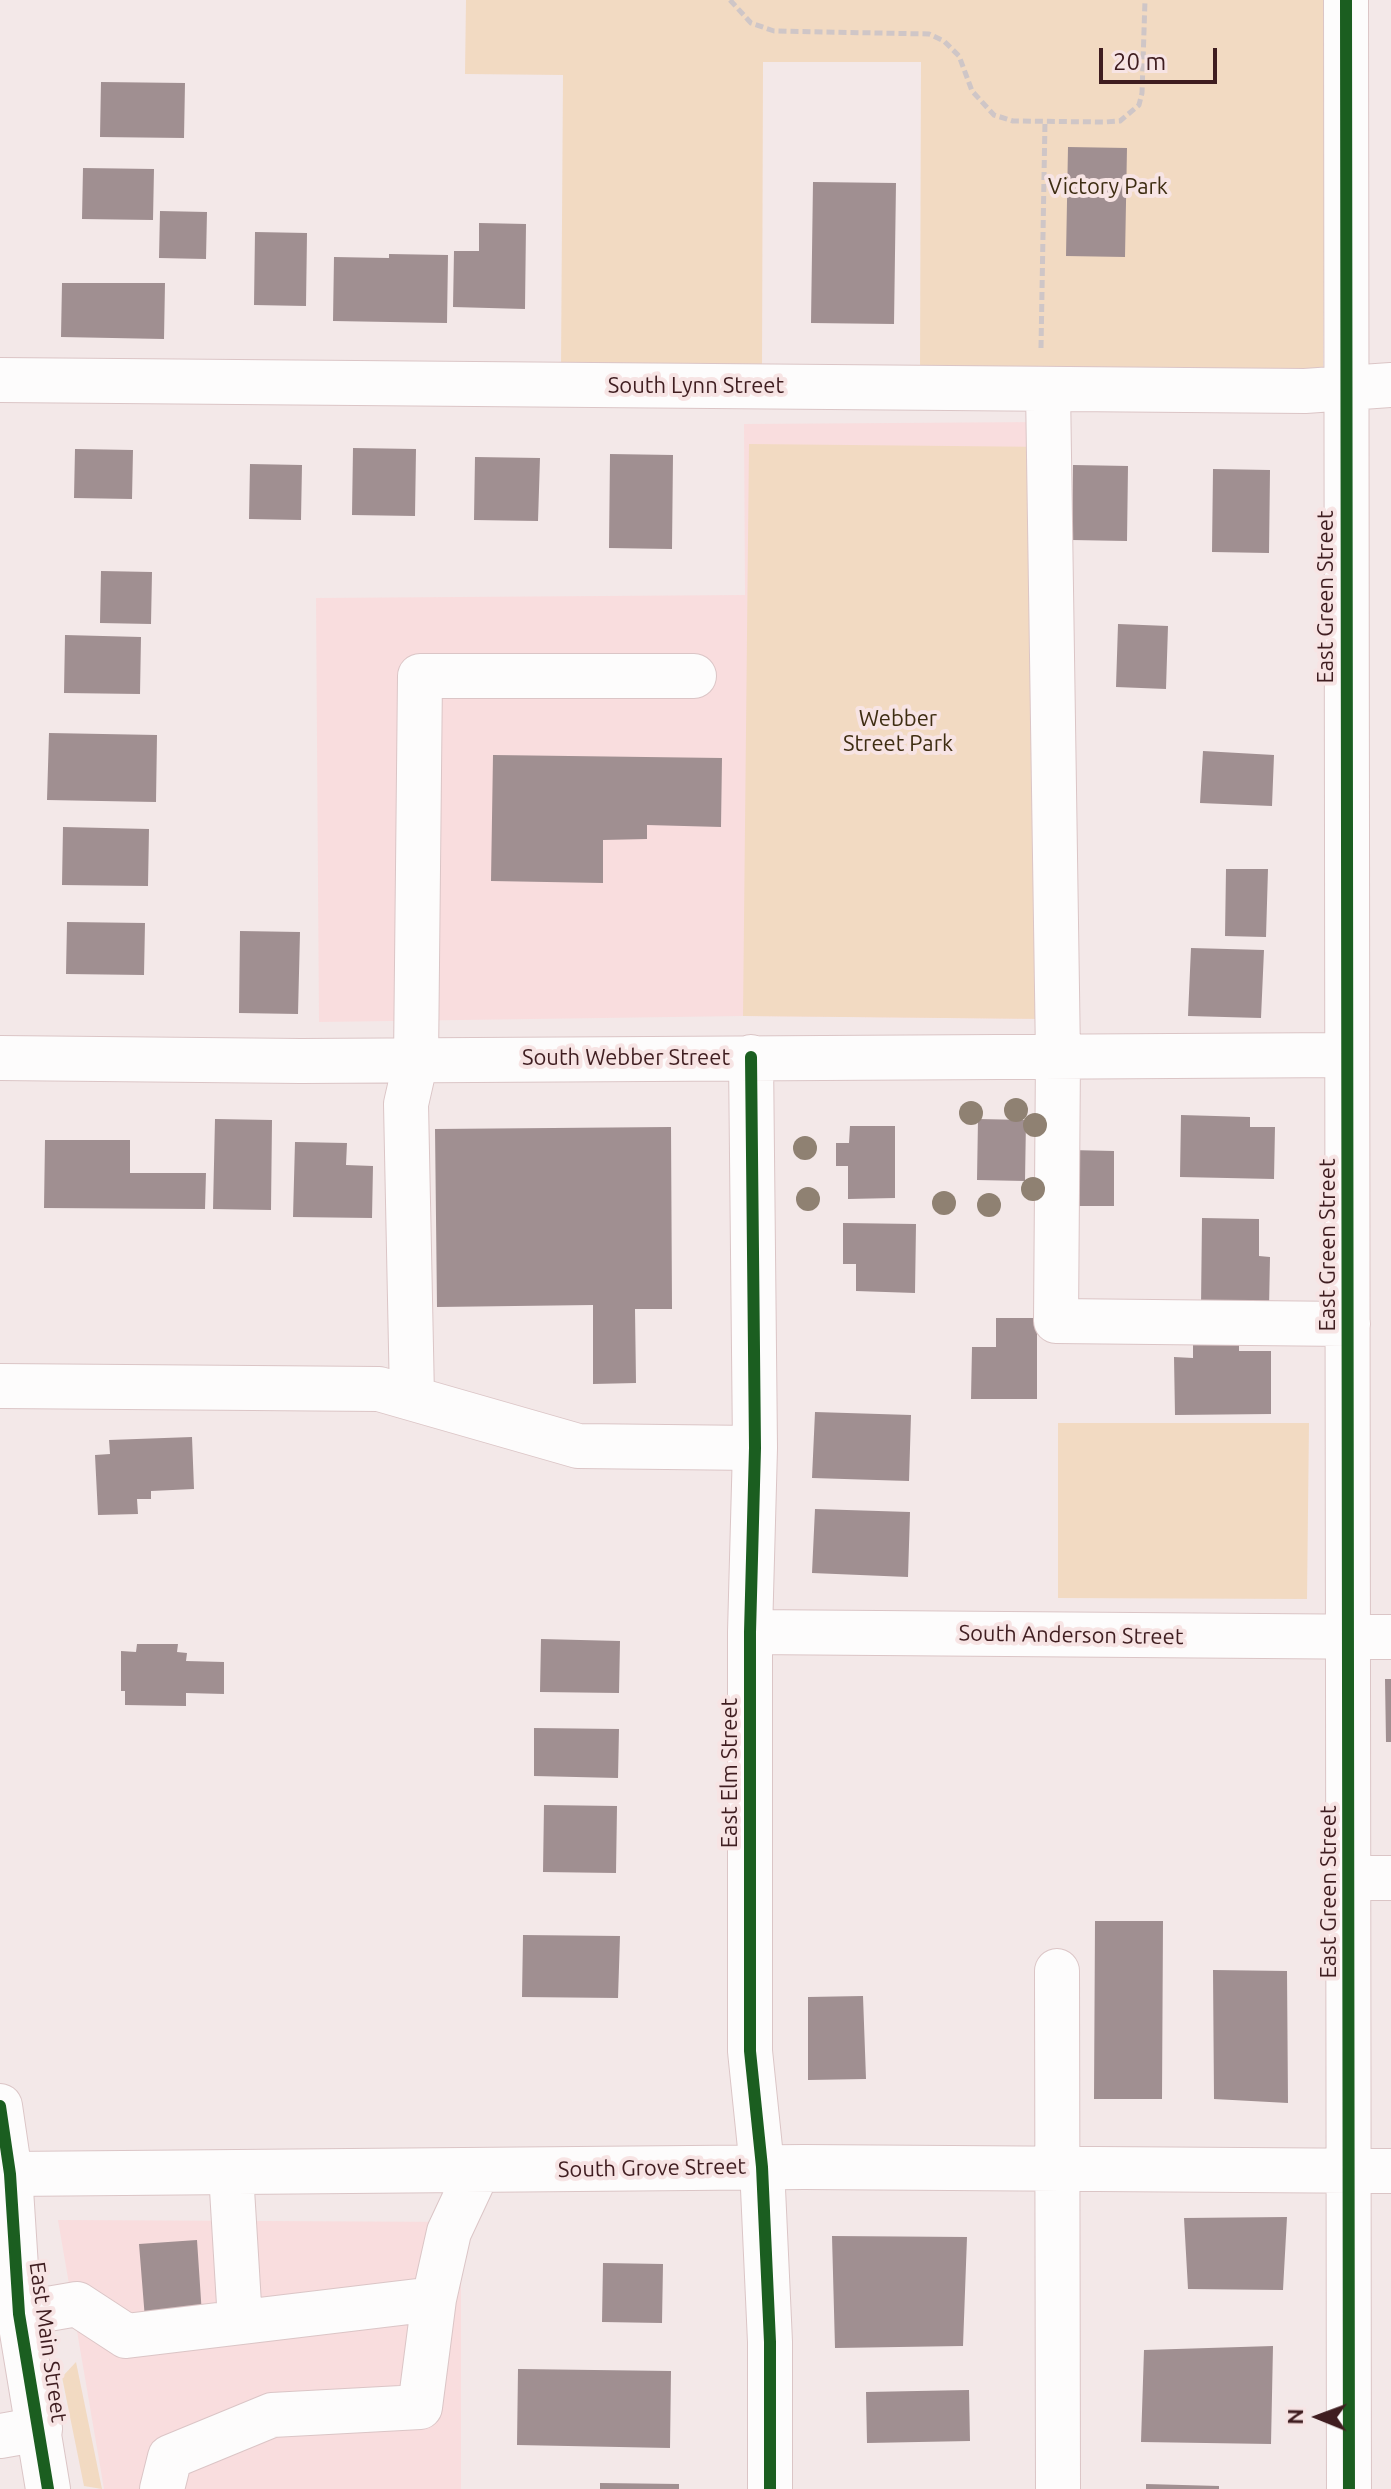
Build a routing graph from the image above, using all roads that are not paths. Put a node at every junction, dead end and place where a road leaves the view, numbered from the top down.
1 (1346, 0) edge
2 (1044, 369) junction
3 (0, 380) edge
4 (1391, 385) edge
5 (1345, 387) junction
6 (694, 676) dead end
7 (1347, 1055) junction
8 (1058, 1056) junction
9 (751, 1057) junction
10 (0, 1058) edge
11 (416, 1060) junction
12 (1348, 1324) junction
13 (0, 1386) edge
14 (412, 1397) junction
15 (755, 1448) junction
16 (750, 1632) junction
17 (1391, 1637) edge
18 (1348, 1638) junction
19 (1370, 1878) edge
20 (1057, 1971) dead end
21 (0, 2106) edge
22 (1056, 2166) junction
23 (762, 2167) junction
24 (478, 2170) junction
25 (1391, 2171) edge
26 (1348, 2172) junction
27 (231, 2173) junction
28 (10, 2174) junction
29 (434, 2299) junction
30 (19, 2314) junction
31 (240, 2321) junction
32 (20, 2432) edge
33 (48, 2489) edge
34 (162, 2489) edge
35 (770, 2489) edge
36 (1058, 2489) edge
37 (1349, 2489) edge

1 - 5 street, East Green Street
2 - 3 street, South Lynn Street
2 - 5 street, South Lynn Street
2 - 8 street
4 - 5 street, South Lynn Street
5 - 7 street, East Green Street
6 - 11 street
7 - 8 street, South Webber Street
7 - 12 street, East Green Street
8 - 9 street, South Webber Street
8 - 12 street
9 - 11 street, South Webber Street
9 - 15 street, East Elm Street
10 - 11 street, South Webber Street
11 - 14 street
12 - 18 street, East Green Street
13 - 14 street
14 - 15 street
15 - 16 street, East Elm Street
16 - 18 street, South Anderson Street
16 - 23 street, East Elm Street
17 - 18 street, South Anderson Street
18 - 19 street, East Green Street
19 - 26 street, East Green Street
20 - 22 street
21 - 28 street, East Main Street
22 - 23 street, South Grove Street
22 - 26 street, South Grove Street
22 - 36 street
23 - 24 street, South Grove Street
23 - 35 street, East Elm Street
24 - 27 street, South Grove Street
24 - 29 street
25 - 26 street, South Grove Street
26 - 37 street, East Green Street
27 - 28 street, South Grove Street
27 - 31 street
28 - 30 street, East Main Street
29 - 31 street
29 - 34 street
30 - 31 street
30 - 32 street, East Main Street
32 - 33 street, East Main Street

